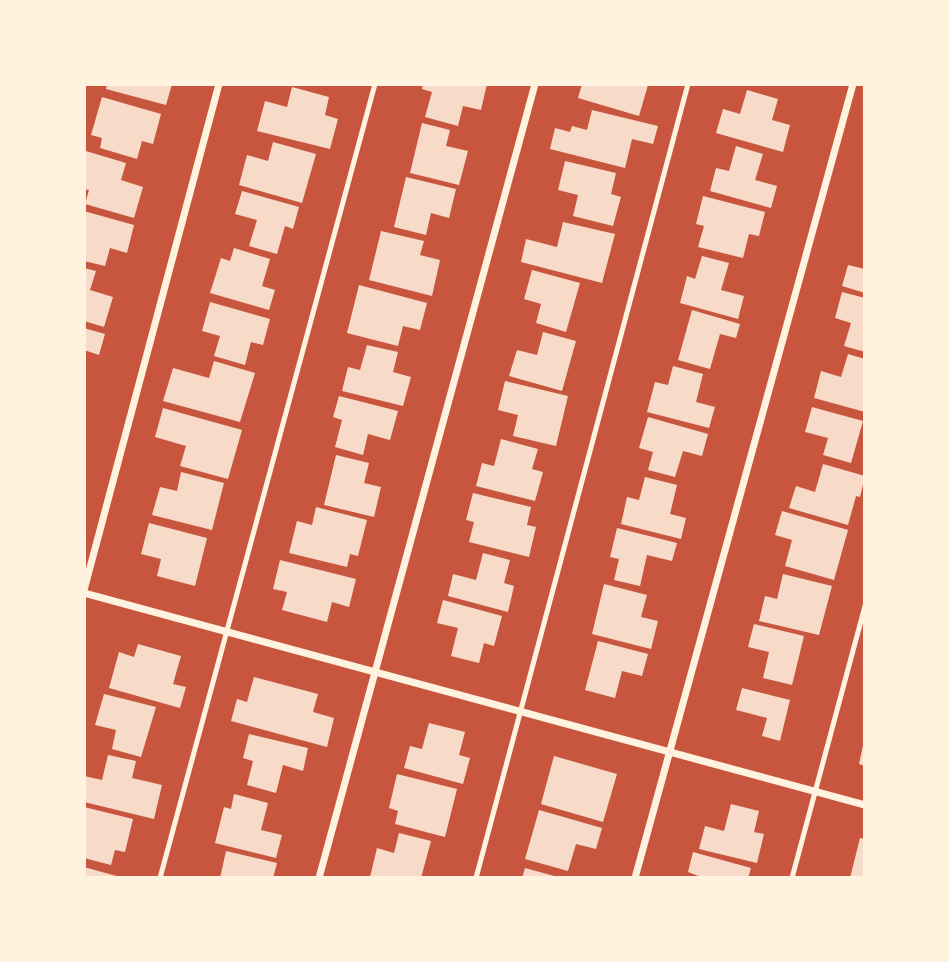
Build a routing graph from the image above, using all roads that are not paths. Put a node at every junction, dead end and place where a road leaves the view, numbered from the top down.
1 (219, 84) edge
2 (375, 84) edge
3 (535, 84) edge
4 (688, 84) edge
5 (853, 84) edge
6 (84, 592) edge
7 (865, 606) edge
8 (227, 633) junction
9 (375, 673) junction
10 (519, 712) junction
11 (669, 752) junction
12 (815, 792) junction
13 (865, 805) edge
14 (160, 878) edge
15 (319, 878) edge
16 (475, 878) edge
17 (635, 878) edge
18 (792, 878) edge

1 - 6 street
2 - 8 lane
3 - 9 street
4 - 10 lane
5 - 11 street
6 - 8 street
7 - 12 lane
8 - 9 street
8 - 14 lane
9 - 10 street
9 - 15 street
10 - 11 street
10 - 16 lane
11 - 12 street
11 - 17 street
12 - 13 street
12 - 18 lane

